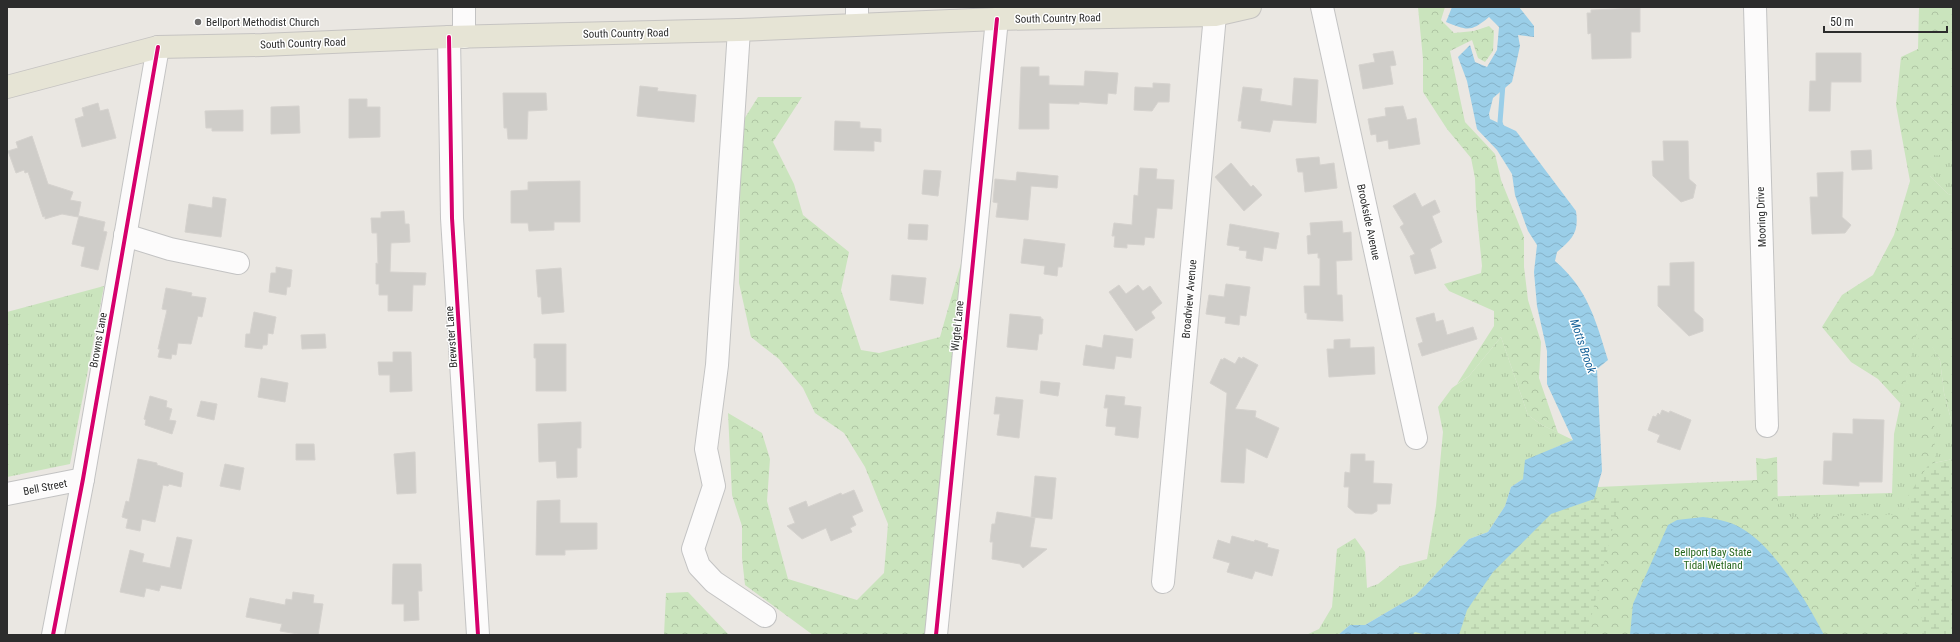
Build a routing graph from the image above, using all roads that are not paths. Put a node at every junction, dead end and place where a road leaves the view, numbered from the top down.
1 (464, 7) edge
2 (1250, 7) edge
3 (1322, 7) edge
4 (1755, 7) edge
5 (1084, 12) edge
6 (1051, 13) edge
7 (857, 15) edge
8 (1215, 16) junction
9 (997, 19) junction
10 (739, 30) junction
11 (457, 37) junction
12 (158, 47) junction
13 (7, 87) edge
14 (125, 235) junction
15 (238, 263) dead end
16 (1767, 426) dead end
17 (1416, 438) dead end
18 (83, 479) junction
19 (7, 494) edge
20 (1163, 582) dead end
21 (765, 616) dead end
22 (474, 634) edge
23 (53, 635) edge
24 (936, 635) edge

1 - 11 street, Brewster Lane
2 - 8 main road, South Country Road
3 - 17 street, Brookside Avenue
4 - 16 street, Mooring Drive
5 - 6 main road, South Country Road
5 - 8 main road, South Country Road
6 - 9 main road, South Country Road
7 - 9 main road, South Country Road
7 - 10 main road, South Country Road
8 - 20 street, Broadview Avenue
9 - 24 street, Wigtel Lane
10 - 11 main road, South Country Road
10 - 21 street
11 - 12 main road, South Country Road
11 - 22 street, Brewster Lane
12 - 13 main road, South Country Road
12 - 14 street, Browns Lane
14 - 15 street
14 - 18 street, Browns Lane
18 - 19 street, Bell Street
18 - 23 street, Browns Lane

